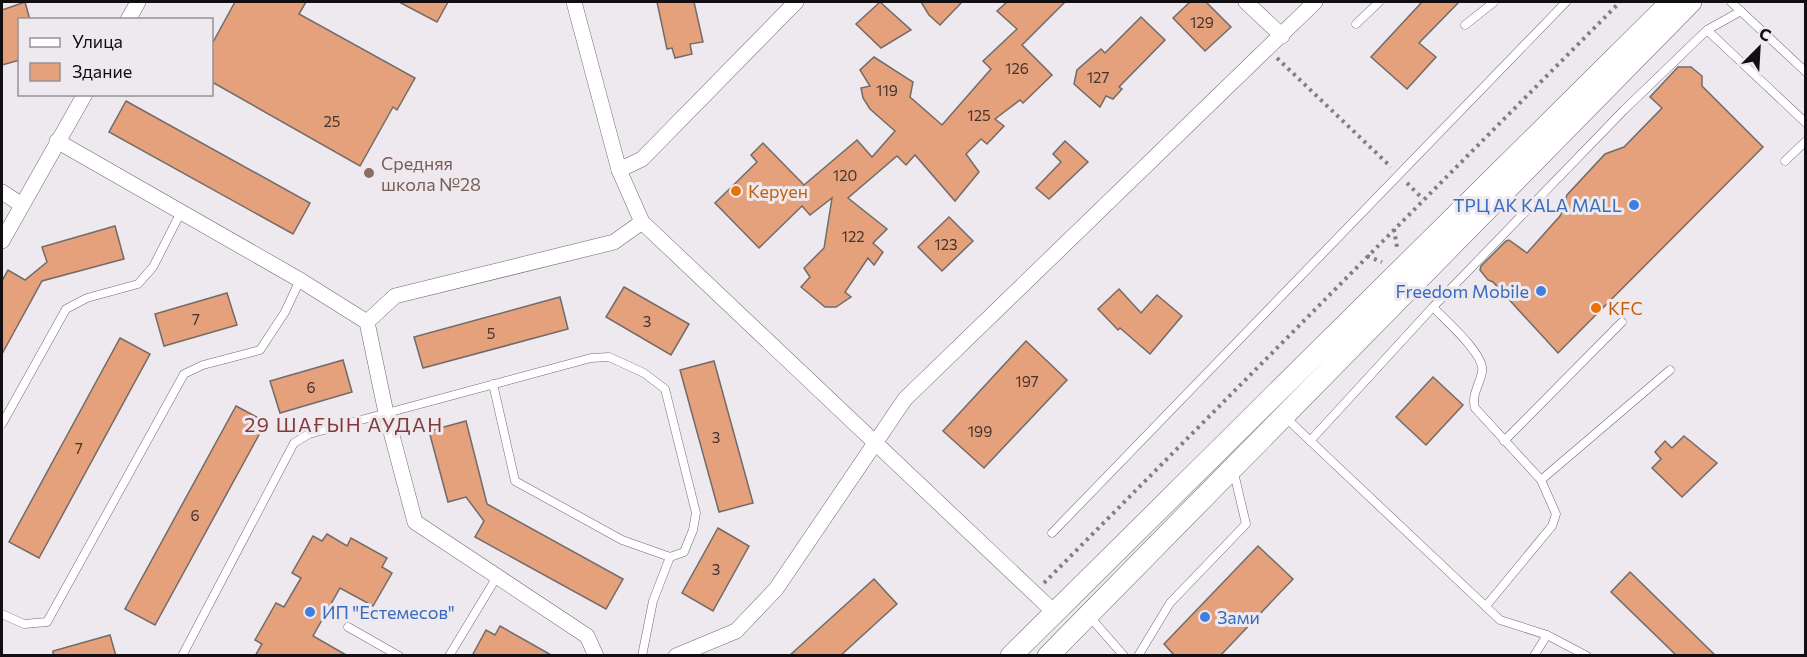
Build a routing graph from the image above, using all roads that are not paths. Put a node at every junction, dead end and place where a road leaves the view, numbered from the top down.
1 (138, 2) edge
2 (574, 2) edge
3 (796, 2) edge
4 (1246, 2) edge
5 (1315, 2) edge
6 (1379, 2) edge
7 (1494, 2) edge
8 (1566, 2) edge
9 (1671, 2) edge
10 (1691, 2) edge
11 (1731, 2) edge
12 (1741, 11) junction
13 (129, 18) edge
14 (1356, 24) dead end
15 (1465, 25) dead end
16 (1707, 30) junction
17 (1282, 36) junction
18 (1806, 72) edge
19 (84, 96) edge
20 (1806, 123) edge
21 (57, 141) junction
22 (1806, 141) edge
23 (1785, 161) dead end
24 (620, 170) junction
25 (2, 192) edge
26 (22, 205) junction
27 (181, 212) junction
28 (642, 222) junction
29 (2, 241) edge
30 (300, 280) junction
31 (1433, 307) junction
32 (367, 322) junction
33 (1622, 322) dead end
34 (1670, 370) dead end
35 (493, 384) junction
36 (386, 413) junction
37 (1285, 417) junction
38 (2, 424) edge
39 (1310, 441) junction
40 (1504, 441) junction
41 (873, 443) junction
42 (1233, 470) junction
43 (1541, 480) junction
44 (1052, 533) dead end
45 (670, 557) junction
46 (498, 575) junction
47 (1486, 606) junction
48 (1054, 612) junction
49 (2, 614) edge
50 (1081, 622) junction
51 (348, 627) dead end
52 (1547, 635) junction
53 (182, 656) edge
54 (399, 656) edge
55 (448, 656) edge
56 (596, 656) edge
57 (642, 656) edge
58 (676, 656) edge
59 (1011, 656) edge
60 (1048, 656) edge
61 (1124, 656) edge
62 (1138, 656) edge
63 (1534, 656) edge
64 (1587, 656) edge

1 - 13 street
2 - 24 street
3 - 24 street
4 - 17 street
5 - 17 street
6 - 14 lane
7 - 15 lane
8 - 44 lane
9 - 48 main road
10 - 37 main road
11 - 12 lane
12 - 16 lane
12 - 18 lane
16 - 20 lane
16 - 31 lane
17 - 41 street
19 - 21 street
21 - 26 street
21 - 27 street
22 - 23 lane
24 - 28 street
25 - 26 street
26 - 29 street
27 - 30 street
27 - 38 lane
28 - 32 street
28 - 41 street
30 - 32 street
30 - 49 lane
31 - 39 lane
31 - 40 lane
32 - 36 street
33 - 40 lane
34 - 43 lane
35 - 36 lane
35 - 45 lane
35 - 45 lane
36 - 46 street
36 - 53 lane
37 - 39 lane
37 - 42 main road
39 - 47 lane
40 - 43 lane
41 - 48 street
41 - 58 street
42 - 50 main road
42 - 62 lane
43 - 47 lane
45 - 57 lane
46 - 55 lane
46 - 56 street
47 - 52 lane
48 - 50 main road
48 - 59 main road
50 - 60 main road
50 - 61 lane
51 - 54 lane
52 - 63 lane
52 - 64 lane

